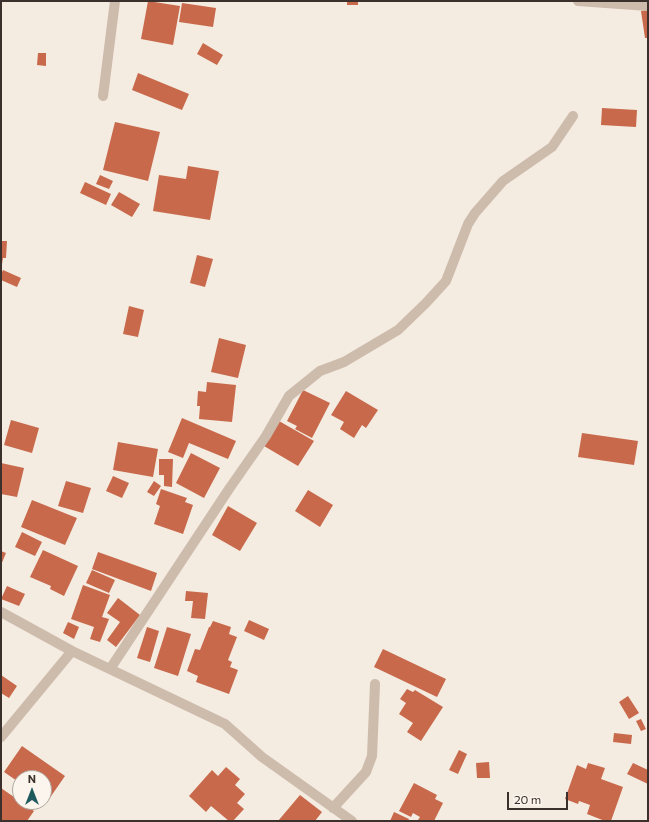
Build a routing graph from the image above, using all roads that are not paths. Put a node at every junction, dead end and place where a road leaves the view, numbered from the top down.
1 (115, 1) edge
2 (578, 1) edge
3 (645, 4) edge
4 (103, 96) dead end
5 (573, 116) dead end
6 (1, 612) edge
7 (72, 651) junction
8 (110, 669) junction
9 (375, 684) dead end
10 (1, 737) edge
11 (333, 808) junction
12 (352, 821) edge

1 - 4 street
2 - 3 street
5 - 8 street
6 - 7 street
7 - 8 street
7 - 10 street
8 - 11 street
9 - 11 street
11 - 12 street

